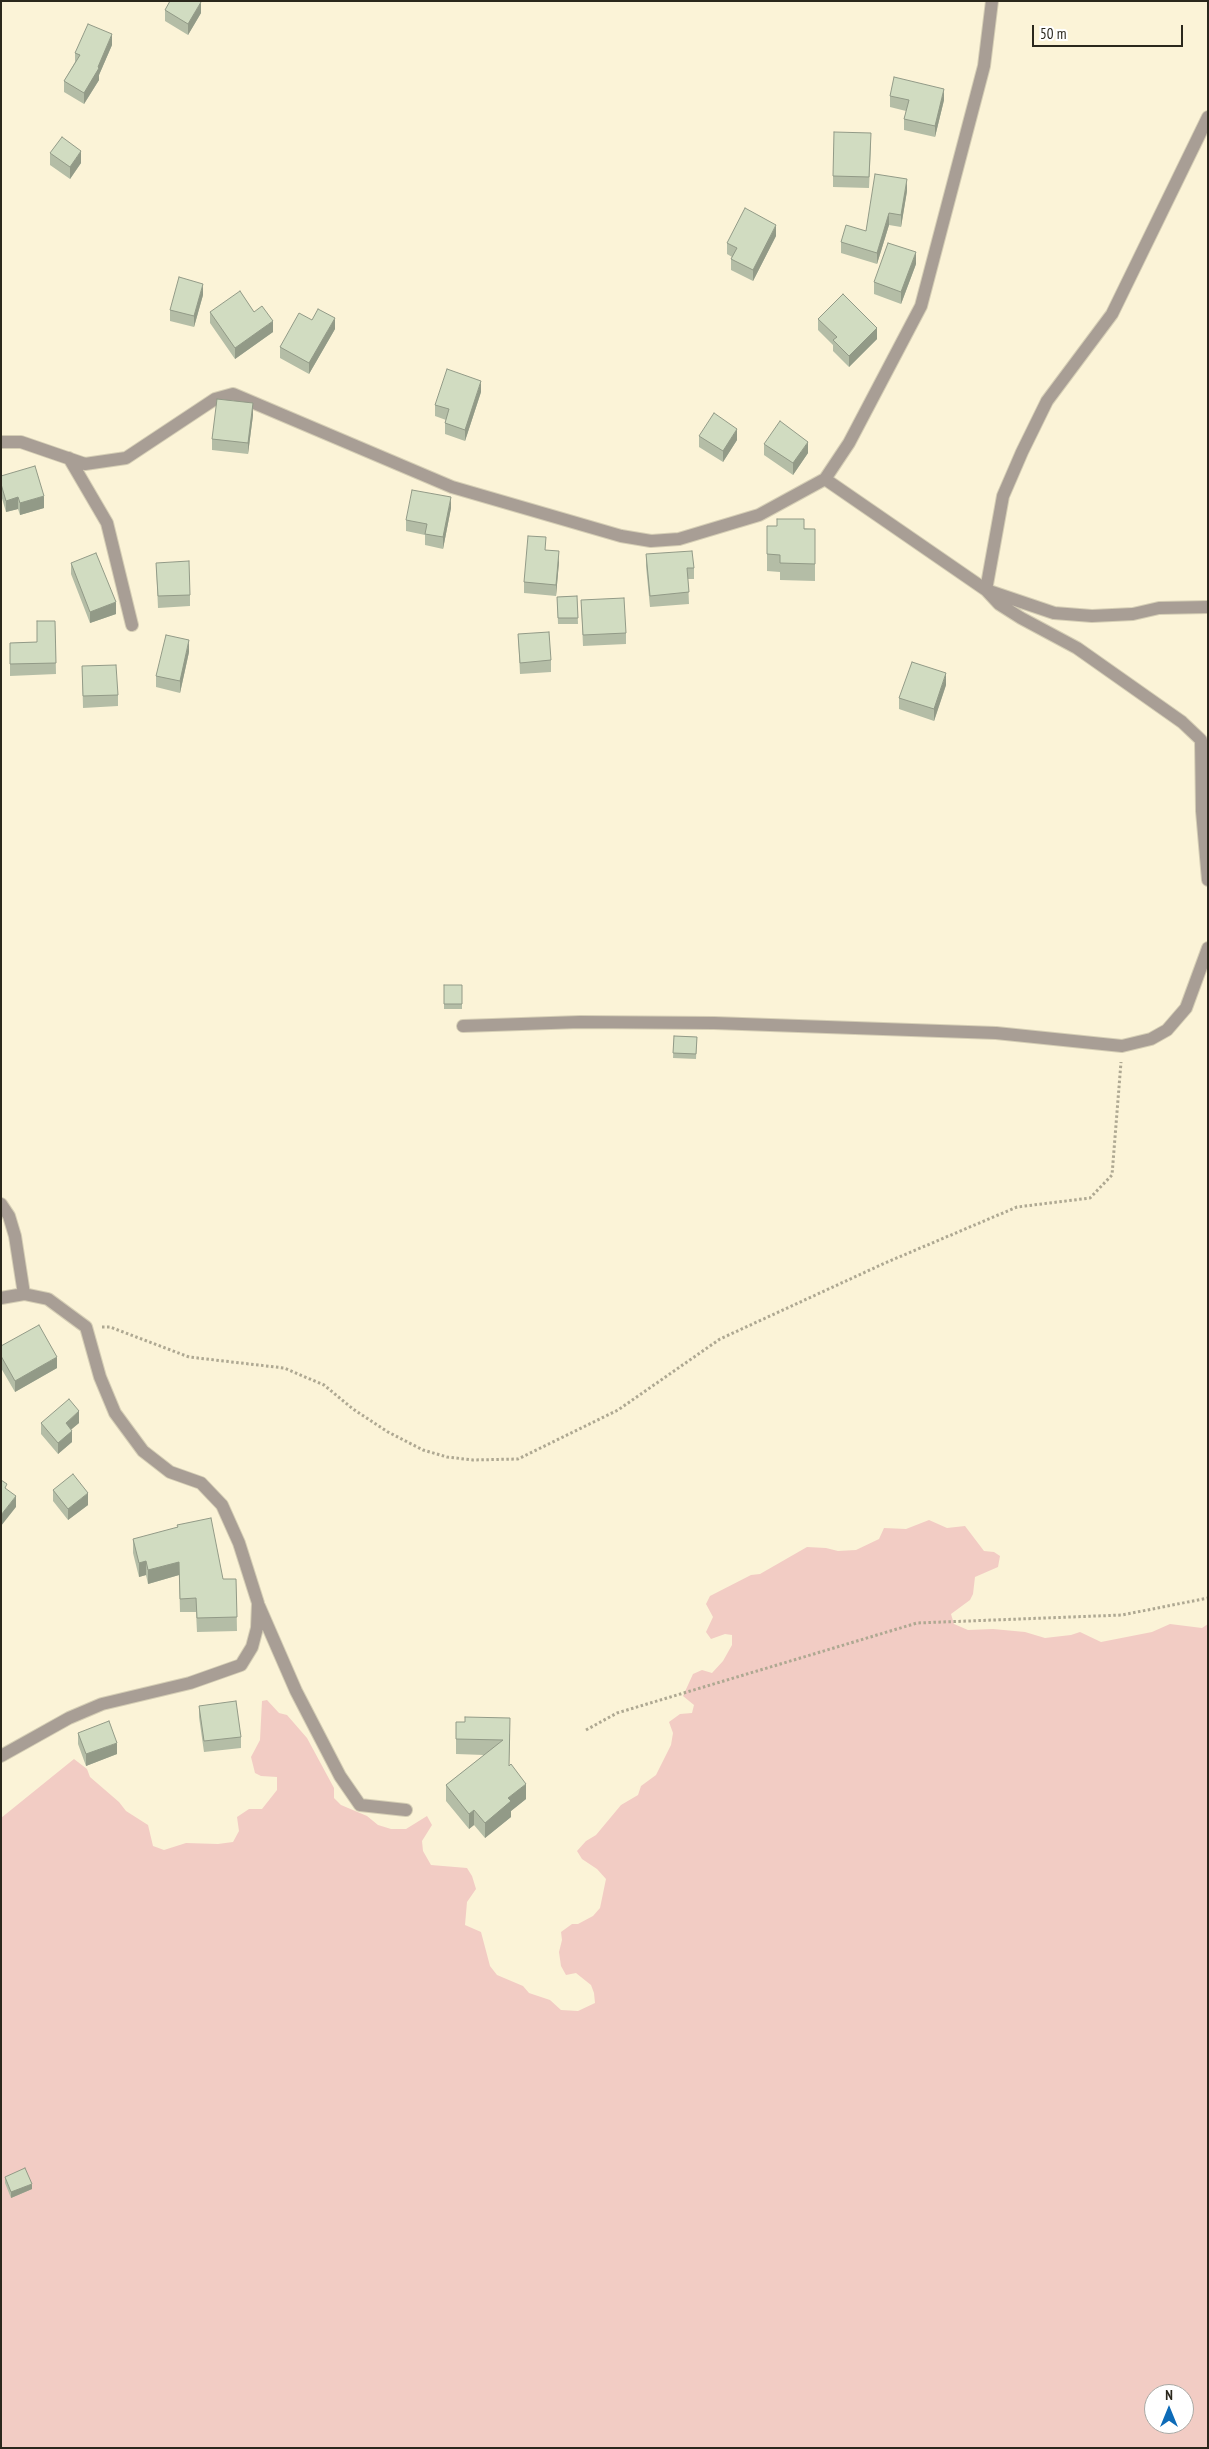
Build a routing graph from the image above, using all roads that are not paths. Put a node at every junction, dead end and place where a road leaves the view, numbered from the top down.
1 (992, 1) edge
2 (1208, 117) edge
3 (1, 442) edge
4 (68, 458) junction
5 (825, 479) junction
6 (986, 590) junction
7 (1208, 607) edge
8 (132, 625) dead end
9 (1205, 802) edge
10 (1208, 880) edge
11 (1208, 948) edge
12 (463, 1026) dead end
13 (1, 1204) edge
14 (24, 1294) junction
15 (1, 1298) edge
16 (258, 1603) junction
17 (1, 1756) edge
18 (406, 1810) dead end

1 - 5 street
2 - 6 street
3 - 4 street
4 - 5 street
4 - 8 street
5 - 6 street
6 - 7 street
6 - 9 street
9 - 10 street
11 - 12 street
13 - 14 street
14 - 15 street
14 - 16 street
16 - 17 street
16 - 18 street

